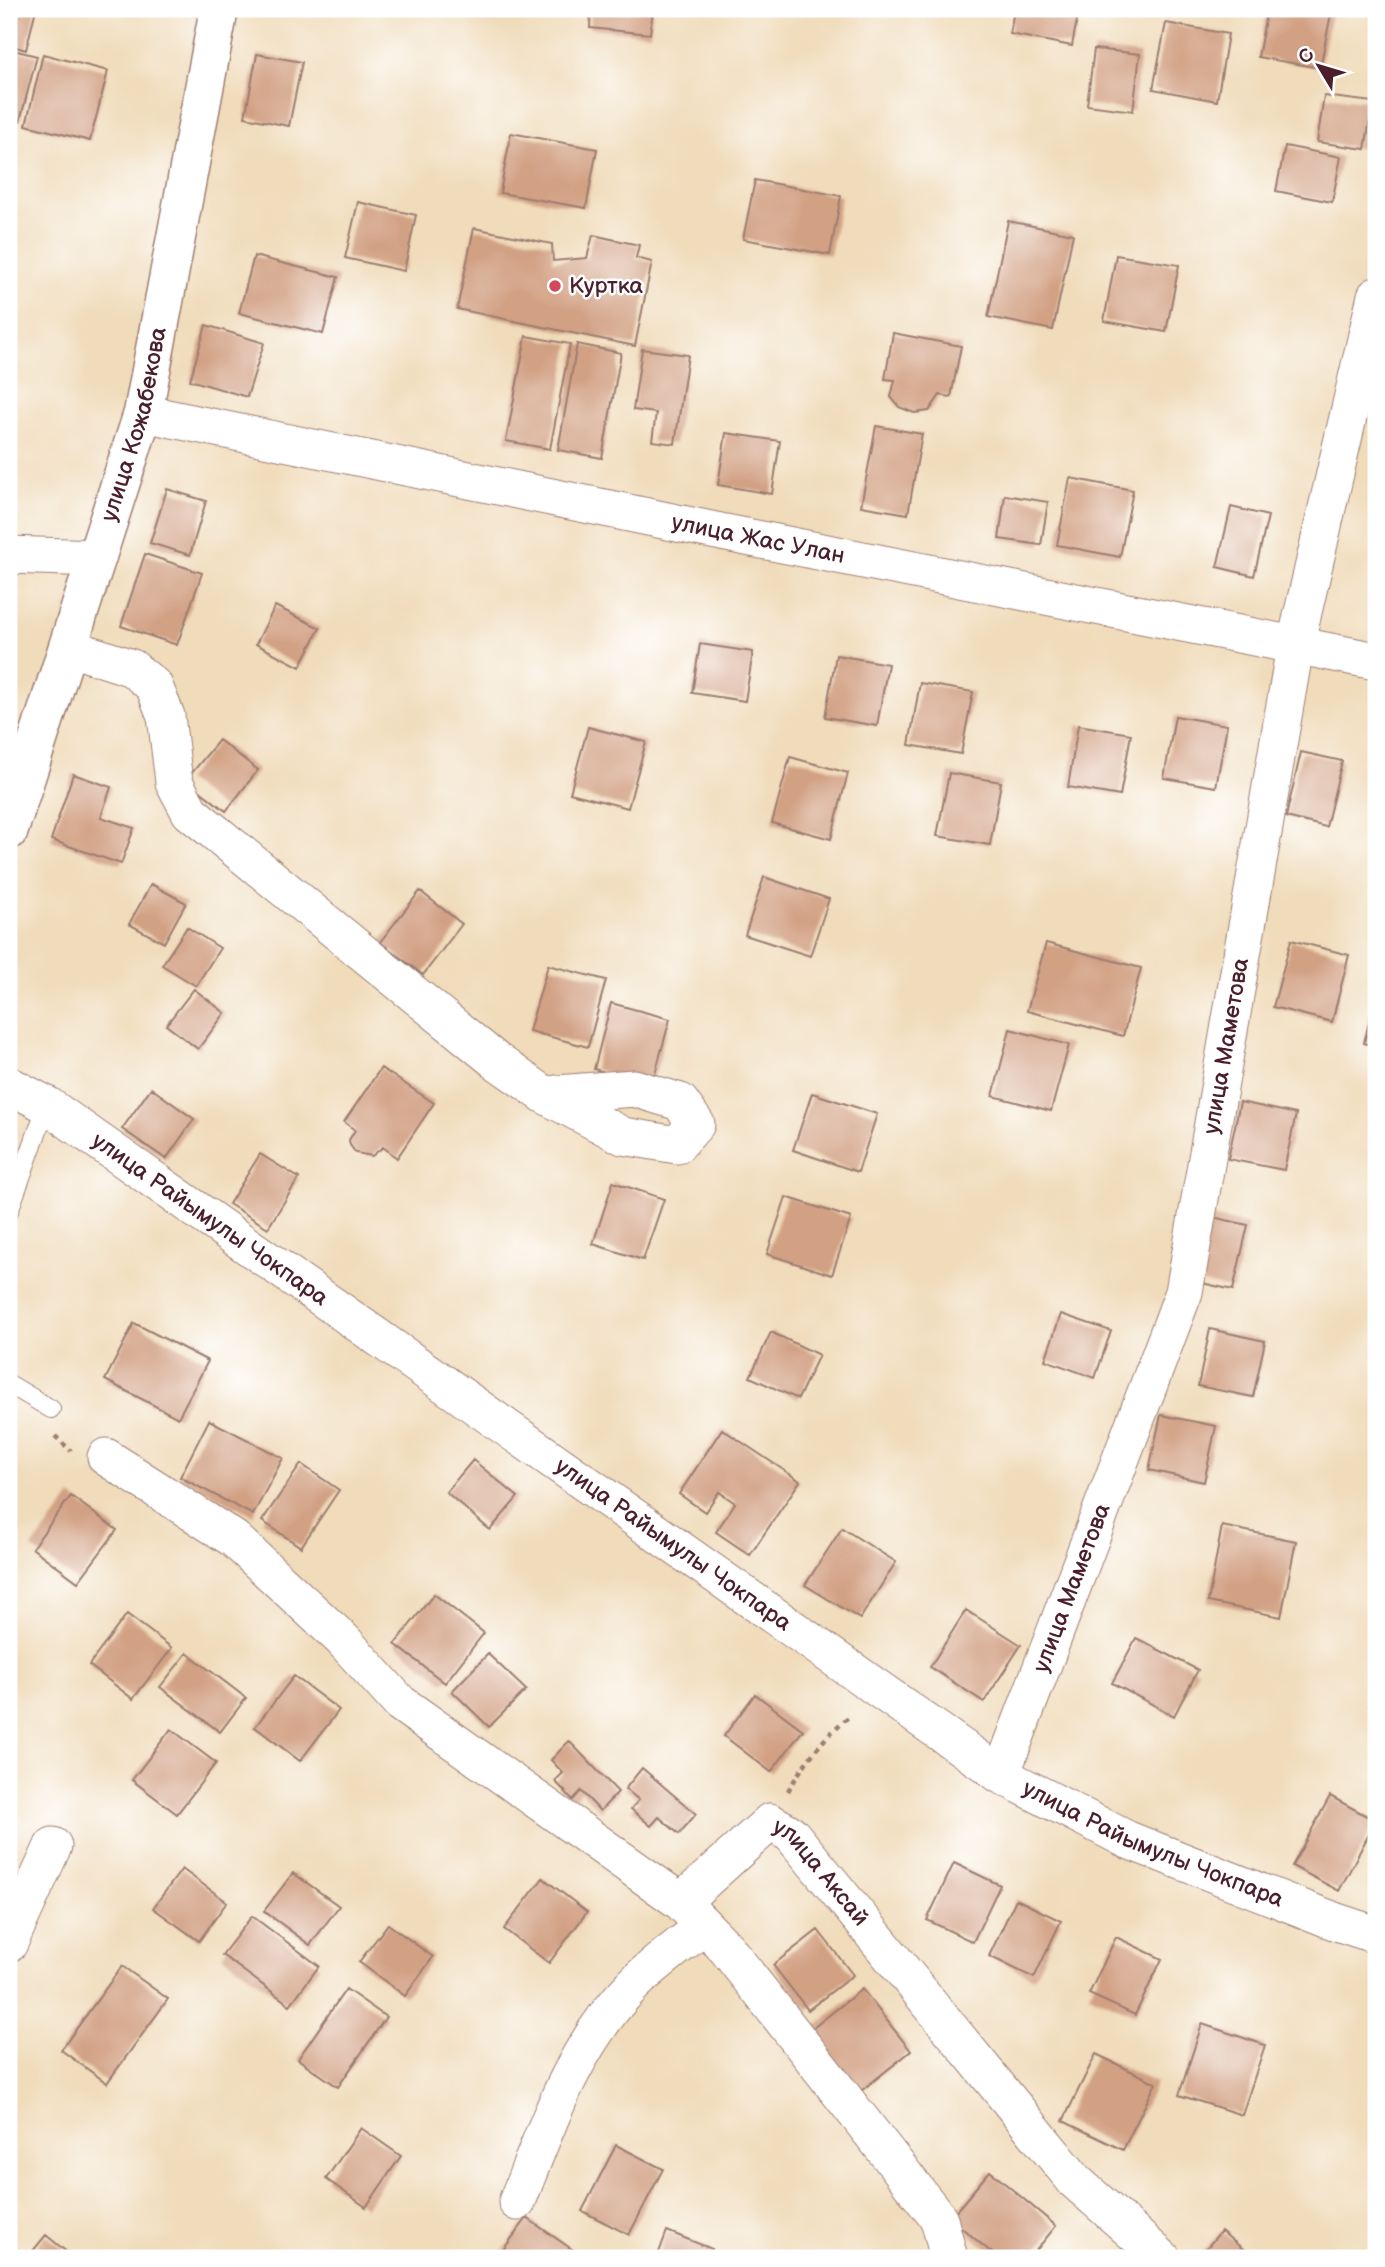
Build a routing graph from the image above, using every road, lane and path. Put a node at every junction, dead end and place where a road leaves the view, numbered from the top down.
1 (219, 9) edge
2 (1376, 296) edge
3 (143, 413) junction
4 (9, 555) edge
5 (97, 558) junction
6 (68, 647) junction
7 (1295, 647) junction
8 (1376, 661) edge
9 (9, 830) edge
10 (9, 1085) edge
11 (545, 1096) dead end
12 (47, 1105) junction
13 (9, 1211) edge
14 (9, 1384) edge
15 (51, 1409) dead end
16 (106, 1457) dead end
17 (881, 1692) junction
18 (1001, 1775) junction
19 (770, 1822) junction
20 (53, 1846) dead end
21 (692, 1914) junction
22 (1376, 1935) edge
23 (9, 1943) edge
24 (517, 2202) dead end
25 (949, 2258) edge
26 (1162, 2258) edge

1 - 3 main road, улица Кожабекова
2 - 7 street, улица Маметова
3 - 5 main road, улица Кожабекова
3 - 7 street, улица Жас Улан
4 - 5 street
5 - 6 main road, улица Кожабекова
6 - 9 main road, улица Кожабекова
6 - 11 street
7 - 8 street, улица Жас Улан
7 - 18 street, улица Маметова
10 - 12 street, улица Райымулы Чокпара
12 - 13 lane
12 - 17 street, улица Райымулы Чокпара
14 - 15 lane
16 - 21 street
17 - 18 street, улица Райымулы Чокпара
17 - 19 path
18 - 22 street, улица Райымулы Чокпара
19 - 21 street, улица Аксай
19 - 26 street, улица Аксай
20 - 23 street
21 - 24 street, улица Аксай
21 - 25 street

